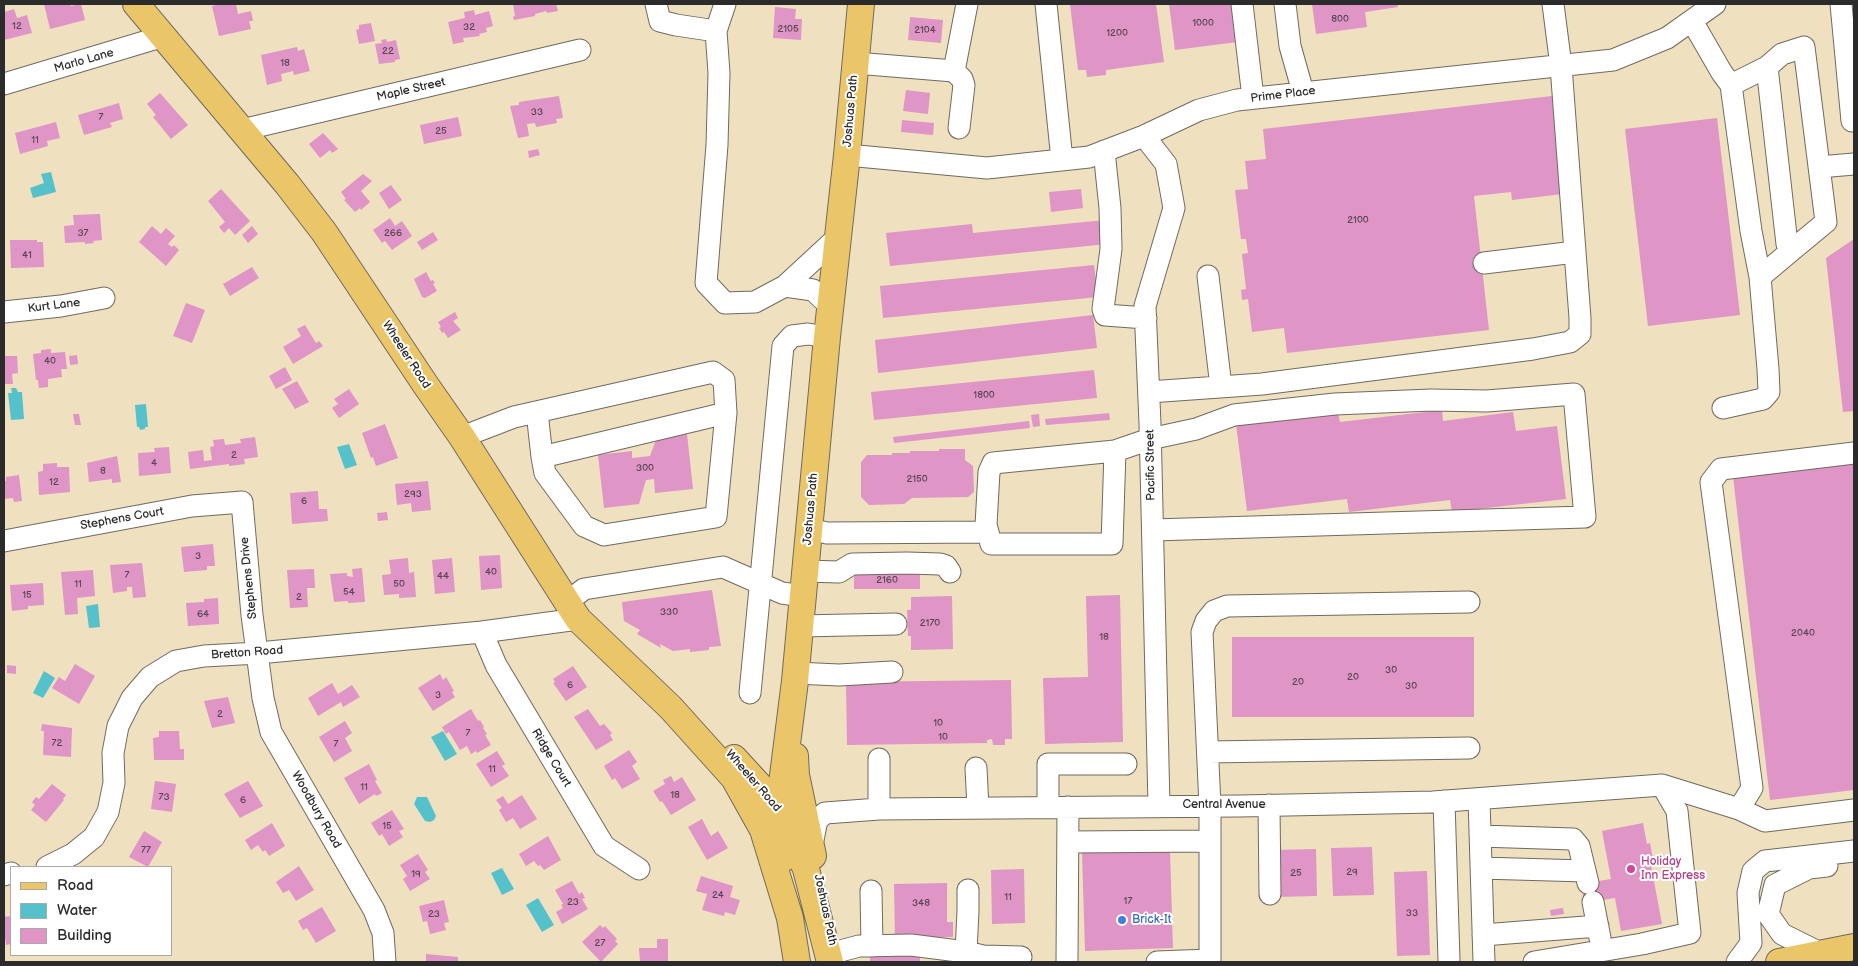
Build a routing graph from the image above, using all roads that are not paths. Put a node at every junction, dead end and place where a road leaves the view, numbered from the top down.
1 (136, 4) edge
2 (656, 4) edge
3 (725, 4) edge
4 (861, 4) edge
5 (967, 4) edge
6 (1046, 4) edge
7 (1242, 4) edge
8 (1285, 4) edge
9 (1553, 4) edge
10 (1715, 4) edge
11 (1841, 4) edge
12 (1692, 21) junction
13 (716, 31) junction
14 (164, 36) junction
15 (580, 50) dead end
16 (856, 63) junction
17 (1561, 66) junction
18 (1767, 66) junction
19 (954, 71) junction
20 (4, 84) edge
21 (1731, 85) junction
22 (1303, 92) junction
23 (1253, 98) junction
24 (1854, 121) edge
25 (959, 128) dead end
26 (242, 130) junction
27 (1144, 136) junction
28 (1104, 151) junction
29 (847, 155) junction
30 (1062, 160) junction
31 (1854, 164) edge
32 (1819, 167) junction
33 (838, 237) junction
34 (1791, 251) junction
35 (1575, 252) junction
36 (1484, 263) dead end
37 (1208, 276) dead end
38 (1760, 277) junction
39 (785, 286) junction
40 (104, 298) dead end
41 (830, 308) junction
42 (4, 312) edge
43 (1146, 318) junction
44 (827, 337) junction
45 (1221, 387) junction
46 (1149, 392) junction
47 (1723, 408) dead end
48 (537, 412) junction
49 (726, 413) junction
50 (514, 417) junction
51 (462, 437) junction
52 (1150, 439) junction
53 (1115, 452) junction
54 (1854, 453) edge
55 (542, 457) junction
56 (242, 502) joint
57 (809, 529) junction
58 (1153, 530) junction
59 (988, 532) junction
60 (4, 540) edge
61 (950, 572) dead end
62 (760, 583) junction
63 (804, 583) junction
64 (1469, 602) dead end
65 (573, 611) junction
66 (896, 624) dead end
67 (800, 626) junction
68 (482, 632) junction
69 (258, 653) junction
70 (892, 672) dead end
71 (795, 677) junction
72 (750, 693) dead end
73 (671, 708) junction
74 (787, 742) junction
75 (1470, 748) dead end
76 (1208, 752) junction
77 (879, 759) dead end
78 (1126, 764) dead end
79 (976, 768) dead end
80 (744, 769) junction
81 (1662, 786) junction
82 (1479, 799) junction
83 (1444, 801) junction
84 (1159, 805) junction
85 (1269, 805) junction
86 (1210, 806) junction
87 (779, 807) junction
88 (1048, 807) junction
89 (1068, 807) junction
90 (978, 808) junction
91 (1739, 808) junction
92 (879, 809) junction
93 (1854, 810) edge
94 (1480, 836) junction
95 (1210, 841) junction
96 (1068, 842) junction
97 (811, 848) junction
98 (1854, 851) edge
99 (1854, 863) edge
100 (49, 866) edge
101 (1481, 868) junction
102 (639, 869) dead end
103 (1589, 885) junction
104 (968, 890) dead end
105 (871, 891) dead end
106 (1270, 894) dead end
107 (790, 918) junction
108 (1598, 926) junction
109 (1483, 935) junction
110 (872, 946) junction
111 (1854, 948) edge
112 (1603, 951) junction
113 (966, 952) junction
114 (1822, 954) junction
115 (1021, 957) dead end
116 (833, 959) edge
117 (1449, 960) dead end
118 (385, 962) edge
119 (797, 962) edge
120 (1066, 962) edge
121 (1157, 962) edge
122 (1484, 962) edge
123 (1534, 962) edge
124 (1737, 962) edge
125 (1779, 962) edge

1 - 14 main road, Wheeler Road
2 - 13 street
3 - 13 street
4 - 16 main road, Joshuas Path
5 - 19 street
6 - 30 street
7 - 23 street
8 - 22 street
9 - 17 street
10 - 12 street, Prime Place
11 - 24 street
12 - 17 street, Prime Place
12 - 21 street
13 - 39 street
14 - 20 street, Marlo Lane
14 - 26 main road, Wheeler Road
15 - 26 street, Maple Street
16 - 19 street
16 - 29 main road, Joshuas Path
17 - 22 street, Prime Place
17 - 35 street
18 - 21 street
18 - 32 street
18 - 34 street
19 - 25 street
21 - 38 street
22 - 23 street, Prime Place
23 - 27 street, Prime Place
26 - 51 main road, Wheeler Road
27 - 28 street, Prime Place
27 - 43 street, Pacific Street
28 - 30 street, Prime Place
28 - 43 street
29 - 30 street, Prime Place
29 - 33 main road, Joshuas Path
31 - 32 street
32 - 34 street
33 - 39 street
33 - 41 main road, Joshuas Path
34 - 38 street
35 - 36 street
35 - 45 street
37 - 45 street
38 - 47 street
39 - 41 street
40 - 42 street, Kurt Lane
41 - 44 main road, Joshuas Path
43 - 46 street, Pacific Street
44 - 57 main road, Joshuas Path
44 - 62 street
45 - 46 street
46 - 52 street, Pacific Street
48 - 49 street
48 - 50 street
48 - 55 street
49 - 55 street
49 - 55 street
50 - 51 street
50 - 55 street
51 - 65 main road, Wheeler Road
52 - 53 street
52 - 58 street, Pacific Street
52 - 58 street
53 - 59 street
53 - 59 street
54 - 91 street
56 - 60 street, Stephens Court
56 - 69 street, Stephens Drive
57 - 59 street
57 - 63 main road, Joshuas Path
58 - 84 street, Pacific Street
61 - 63 street
62 - 63 street
62 - 65 street
62 - 72 street
63 - 67 main road, Joshuas Path
64 - 76 street
65 - 68 street, Bretton Road
65 - 73 main road, Wheeler Road
66 - 67 street
67 - 71 main road, Joshuas Path
68 - 69 street, Bretton Road
68 - 102 street, Ridge Court
69 - 100 street, Bretton Road
69 - 118 street, Woodbury Road
70 - 71 street
71 - 74 main road, Joshuas Path
71 - 97 main road, Joshuas Path
73 - 80 main road, Wheeler Road
73 - 107 main road, Wheeler Road
74 - 80 main road
74 - 87 main road, Joshuas Path
75 - 76 street
76 - 86 street
77 - 92 street
78 - 88 street
79 - 90 street
80 - 87 main road, Wheeler Road
81 - 82 street, Central Avenue
81 - 91 street
81 - 112 street
82 - 83 street, Central Avenue
82 - 94 street
83 - 85 street, Central Avenue
83 - 117 street
84 - 86 street, Central Avenue
84 - 89 street, Central Avenue
85 - 86 street, Central Avenue
85 - 106 street
86 - 95 street
87 - 107 main road, Joshuas Path
87 - 116 main road, Wheeler Road
88 - 89 street, Central Avenue
88 - 90 street, Central Avenue
89 - 96 street
90 - 92 street, Central Avenue
91 - 93 street
92 - 97 street, Central Avenue
94 - 101 street
94 - 103 street
95 - 96 street
95 - 121 street
96 - 120 street
97 - 116 main road, Joshuas Path
98 - 124 street
99 - 114 street
101 - 103 street
101 - 109 street
103 - 108 street
104 - 113 street
105 - 110 street
107 - 119 main road, Wheeler Road
108 - 109 street
108 - 112 street
109 - 122 street
110 - 113 street
110 - 116 street
111 - 114 main road
112 - 123 street
113 - 115 street
114 - 125 main road

